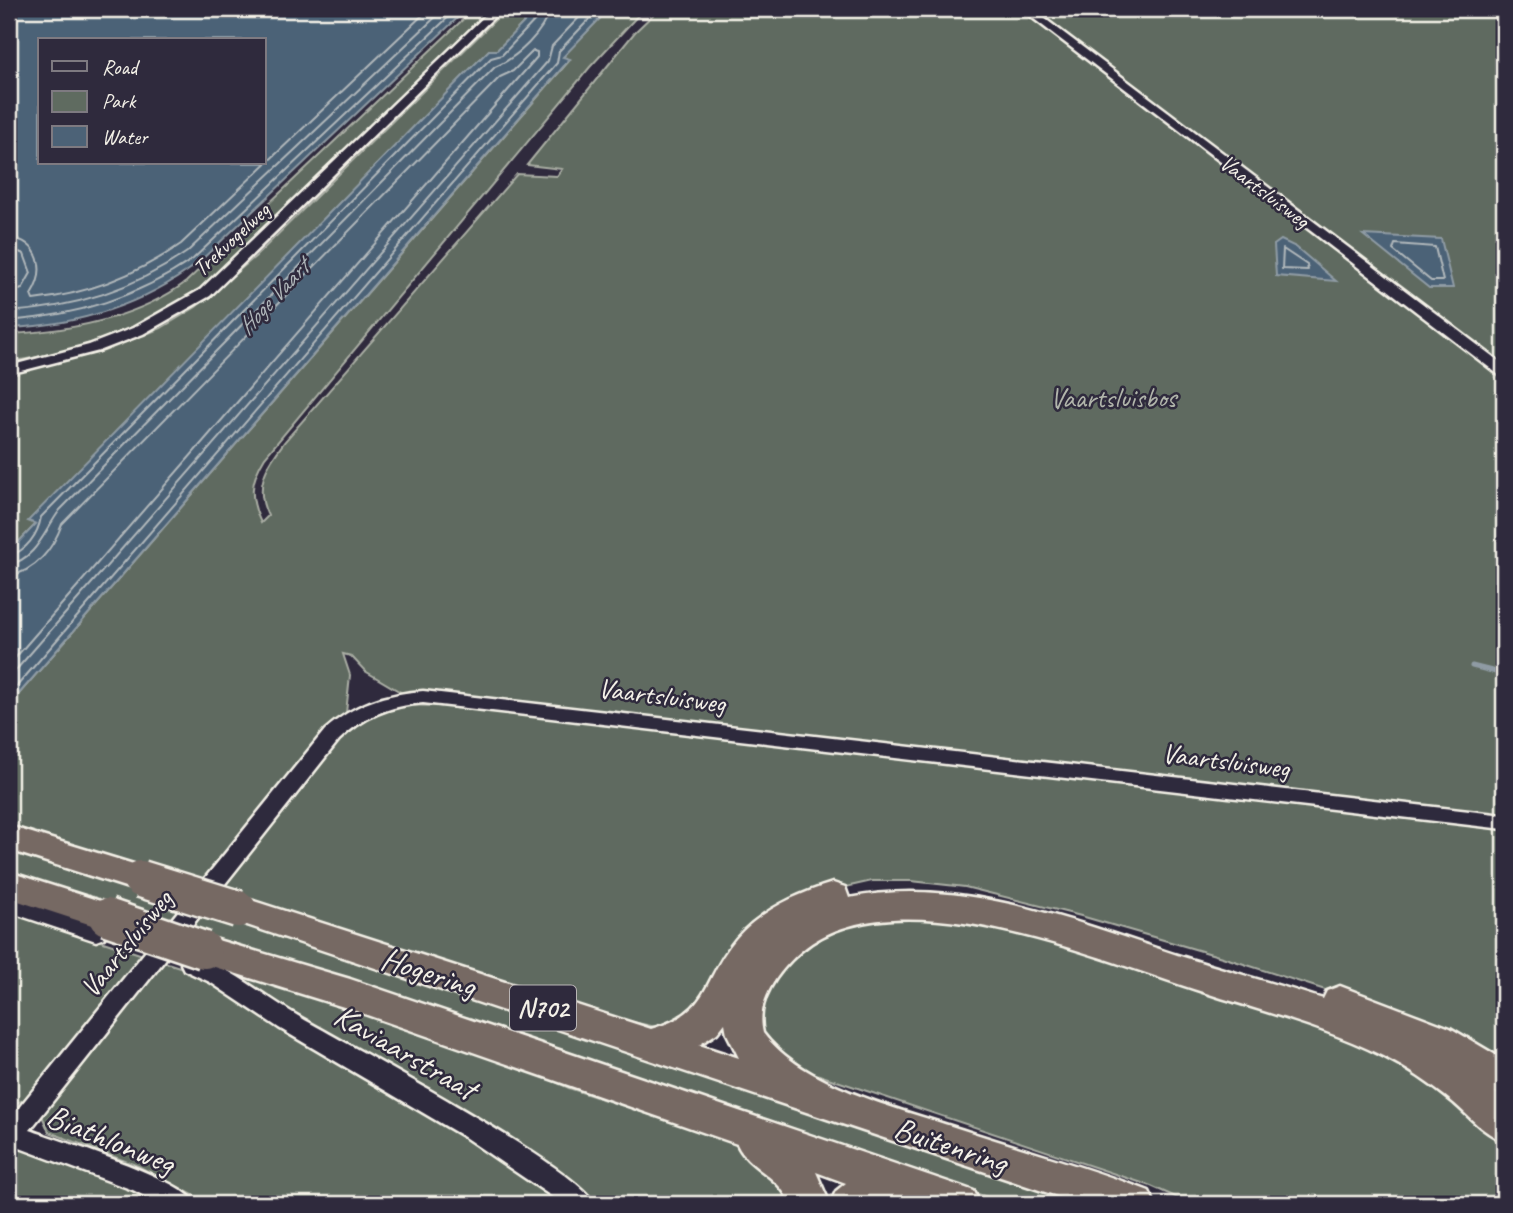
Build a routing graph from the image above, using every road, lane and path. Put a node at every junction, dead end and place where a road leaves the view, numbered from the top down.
1 (497, 9) edge
2 (1026, 9) edge
3 (9, 370) edge
4 (1504, 372) edge
5 (1504, 822) edge
6 (9, 838) edge
7 (9, 885) edge
8 (9, 904) edge
9 (102, 924) junction
10 (198, 957) junction
11 (653, 1044) junction
12 (1504, 1079) edge
13 (847, 1109) junction
14 (1504, 1124) edge
15 (730, 1126) junction
16 (10, 1133) edge
17 (891, 1181) junction
18 (184, 1204) edge
19 (582, 1204) edge
20 (810, 1204) edge
21 (850, 1204) edge
22 (960, 1204) edge
23 (1135, 1204) edge

1 - 3 street, Trekvogelweg
2 - 4 street, Vaartsluisweg
5 - 16 street, Vaartsluisweg
6 - 11 highway, Hogering / N702, bridge
7 - 9 highway, Hogering / N702
8 - 9 street
9 - 10 highway, Hogering / N702, bridge
10 - 15 highway, Hogering / N702
10 - 19 street, Kaviaarstraat
11 - 12 highway
11 - 13 highway, Hogering / N702
13 - 14 highway
13 - 23 highway, Buitenring / N702
15 - 17 highway, Buitenring / N702
15 - 20 highway
16 - 18 street, Biathlonweg
17 - 21 highway
17 - 22 highway, Buitenring / N702

